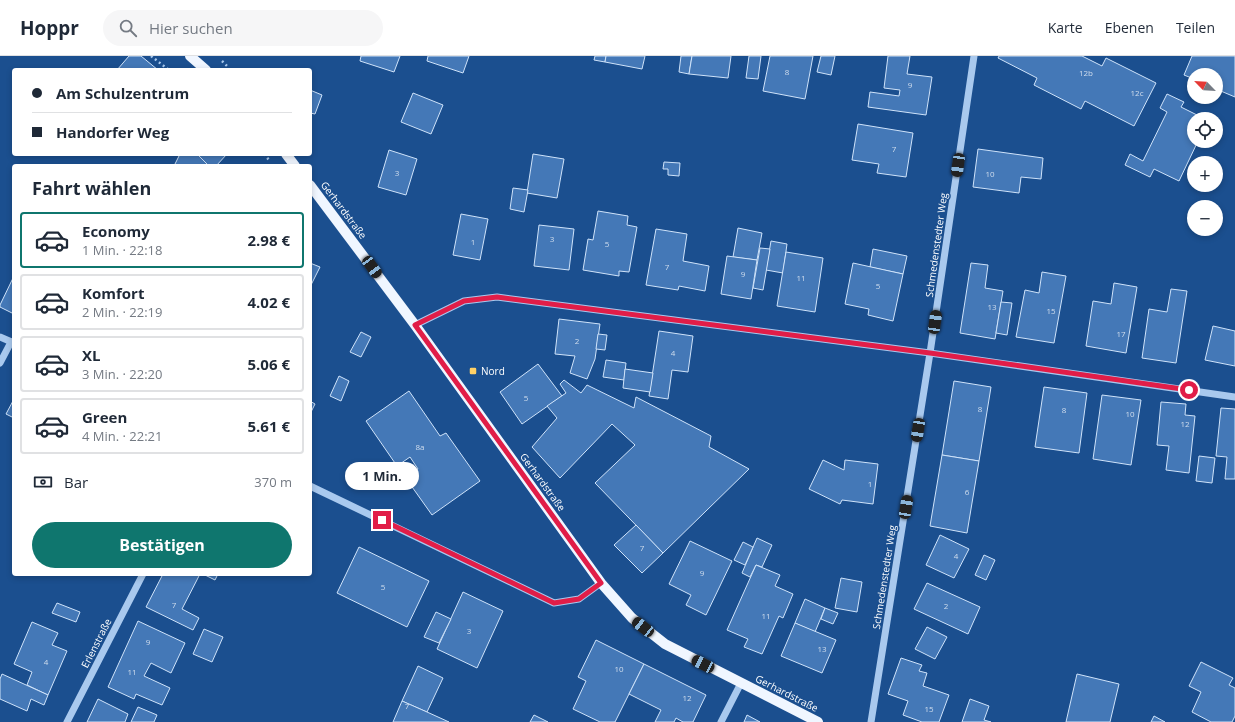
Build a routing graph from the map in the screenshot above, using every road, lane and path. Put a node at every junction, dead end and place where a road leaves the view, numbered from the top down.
1 (151, 56) edge
2 (190, 56) edge
3 (974, 56) edge
4 (166, 68) edge
5 (204, 68) edge
6 (288, 156) edge
7 (294, 164) edge
8 (312, 188) edge
9 (415, 325) junction
10 (0, 337) edge
11 (12, 343) edge
12 (930, 353) junction
13 (0, 363) edge
14 (1235, 397) edge
15 (312, 487) edge
16 (142, 576) edge
17 (601, 583) junction
18 (741, 683) junction
19 (68, 722) edge
20 (721, 722) edge
21 (818, 722) edge
22 (871, 722) edge

1 - 4 path
2 - 5 main road
3 - 12 street, Schmedenstedter Weg
6 - 7 main road
8 - 9 main road, Gerhardstraße
9 - 12 street
9 - 17 main road, Gerhardstraße
10 - 11 street
11 - 13 street
12 - 14 street
12 - 22 street, Schmedenstedter Weg
15 - 17 street
16 - 19 street, Erlenstraße
17 - 18 main road, Gerhardstraße
18 - 20 street
18 - 21 main road, Gerhardstraße

